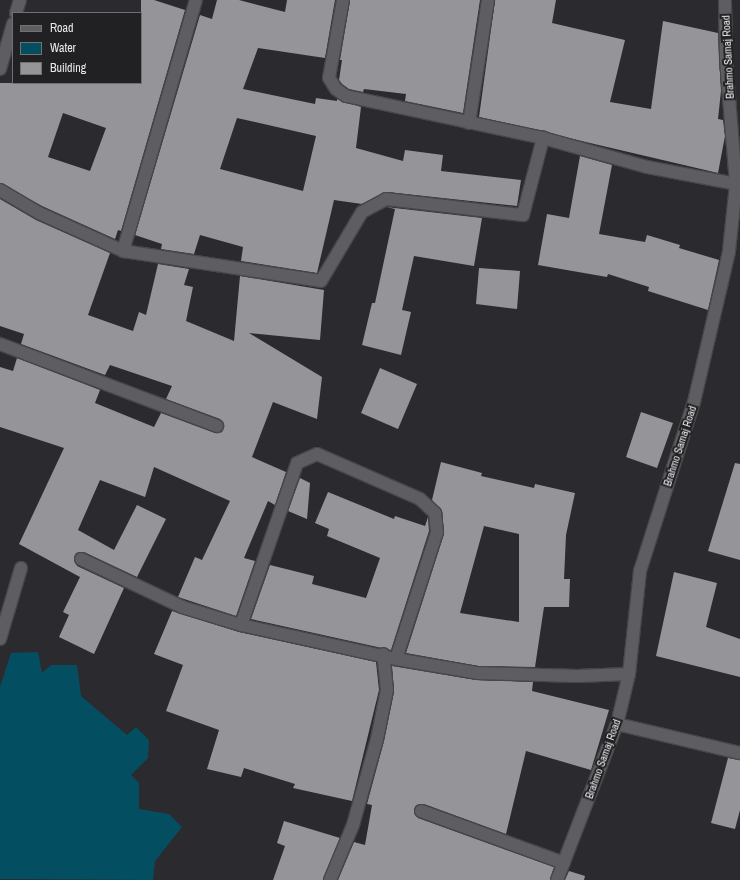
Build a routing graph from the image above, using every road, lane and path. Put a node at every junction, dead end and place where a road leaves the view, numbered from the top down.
1 (20, 0) edge
2 (196, 0) edge
3 (343, 0) edge
4 (488, 0) edge
5 (725, 0) edge
6 (16, 12) edge
7 (12, 27) edge
8 (0, 69) edge
9 (468, 123) junction
10 (543, 138) junction
11 (736, 147) edge
12 (736, 184) junction
13 (0, 190) edge
14 (123, 251) junction
15 (734, 251) edge
16 (0, 344) edge
17 (217, 426) dead end
18 (81, 559) dead end
19 (21, 568) dead end
20 (241, 625) junction
21 (0, 639) edge
22 (383, 654) junction
23 (396, 659) junction
24 (629, 674) junction
25 (617, 724) junction
26 (740, 753) edge
27 (421, 811) dead end
28 (564, 863) junction
29 (330, 880) edge
30 (557, 880) edge

1 - 6 street
2 - 14 street
3 - 9 street
4 - 9 street
5 - 11 street, Brahmo Samaj Road
7 - 8 street
9 - 10 street
10 - 12 street
10 - 14 street
11 - 12 street, Brahmo Samaj Road
12 - 15 street, Brahmo Samaj Road
13 - 14 street
15 - 24 street, Brahmo Samaj Road
16 - 17 street
18 - 20 street
19 - 21 street
20 - 22 street
20 - 23 street
22 - 23 street
22 - 29 street
23 - 24 street
24 - 25 street, Brahmo Samaj Road
25 - 26 street
25 - 28 street, Brahmo Samaj Road
27 - 28 street
28 - 30 street, Brahmo Samaj Road

